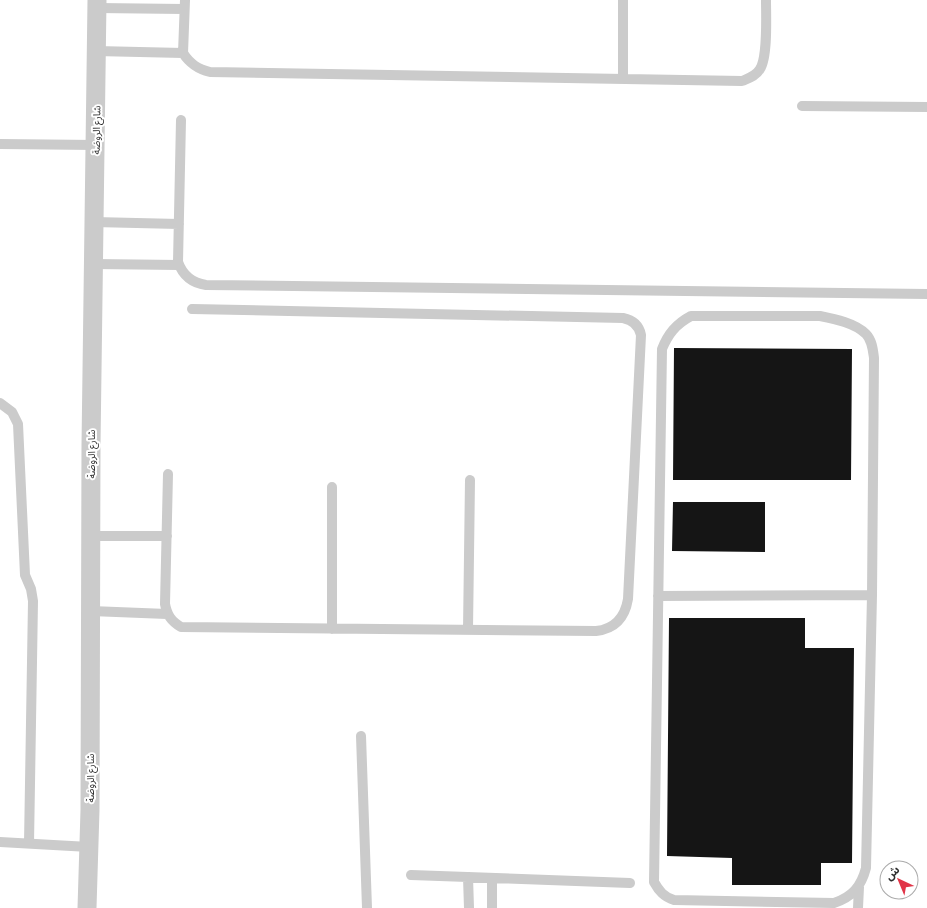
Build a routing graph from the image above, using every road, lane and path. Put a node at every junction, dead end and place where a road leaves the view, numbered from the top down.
1 (623, 0) edge
2 (766, 0) edge
3 (97, 4) edge
4 (184, 5) edge
5 (96, 51) junction
6 (183, 53) junction
7 (623, 78) junction
8 (802, 106) dead end
9 (927, 107) edge
10 (181, 120) dead end
11 (0, 144) edge
12 (96, 145) junction
13 (94, 222) junction
14 (179, 224) junction
15 (94, 264) junction
16 (179, 265) junction
17 (927, 294) edge
18 (192, 309) dead end
19 (0, 403) edge
20 (168, 474) dead end
21 (470, 480) dead end
22 (332, 487) dead end
23 (91, 536) junction
24 (167, 536) junction
25 (872, 595) junction
26 (658, 596) junction
27 (91, 611) junction
28 (167, 614) junction
29 (332, 629) junction
30 (468, 630) junction
31 (361, 736) dead end
32 (0, 842) edge
33 (29, 844) junction
34 (89, 847) junction
35 (411, 874) dead end
36 (468, 877) junction
37 (492, 878) junction
38 (630, 883) dead end
39 (859, 887) junction
40 (673, 904) edge
41 (87, 908) edge
42 (367, 908) edge
43 (469, 908) edge
44 (492, 908) edge
45 (858, 908) edge

1 - 7 lane
2 - 7 lane
3 - 4 lane
3 - 5 street, شارع الروضة
4 - 6 lane
5 - 6 lane
5 - 12 street, شارع الروضة
6 - 7 lane
8 - 9 lane
10 - 14 lane
11 - 12 lane
12 - 13 street, شارع الروضة
13 - 14 lane
13 - 15 street, شارع الروضة
14 - 16 lane
15 - 16 lane
15 - 23 street, شارع الروضة
16 - 17 lane
18 - 30 lane
19 - 33 lane
20 - 24 lane
21 - 30 lane
22 - 29 lane
23 - 24 lane
23 - 27 street, شارع الروضة
24 - 28 lane
25 - 26 lane
25 - 26 lane
25 - 39 lane
26 - 40 lane
27 - 28 lane
27 - 34 street, شارع الروضة
28 - 29 lane
29 - 30 lane
31 - 42 lane
32 - 33 lane
33 - 34 lane
34 - 41 street, شارع الروضة
35 - 36 lane
36 - 37 lane
36 - 43 lane
37 - 38 lane
37 - 44 lane
39 - 40 lane
39 - 45 lane

